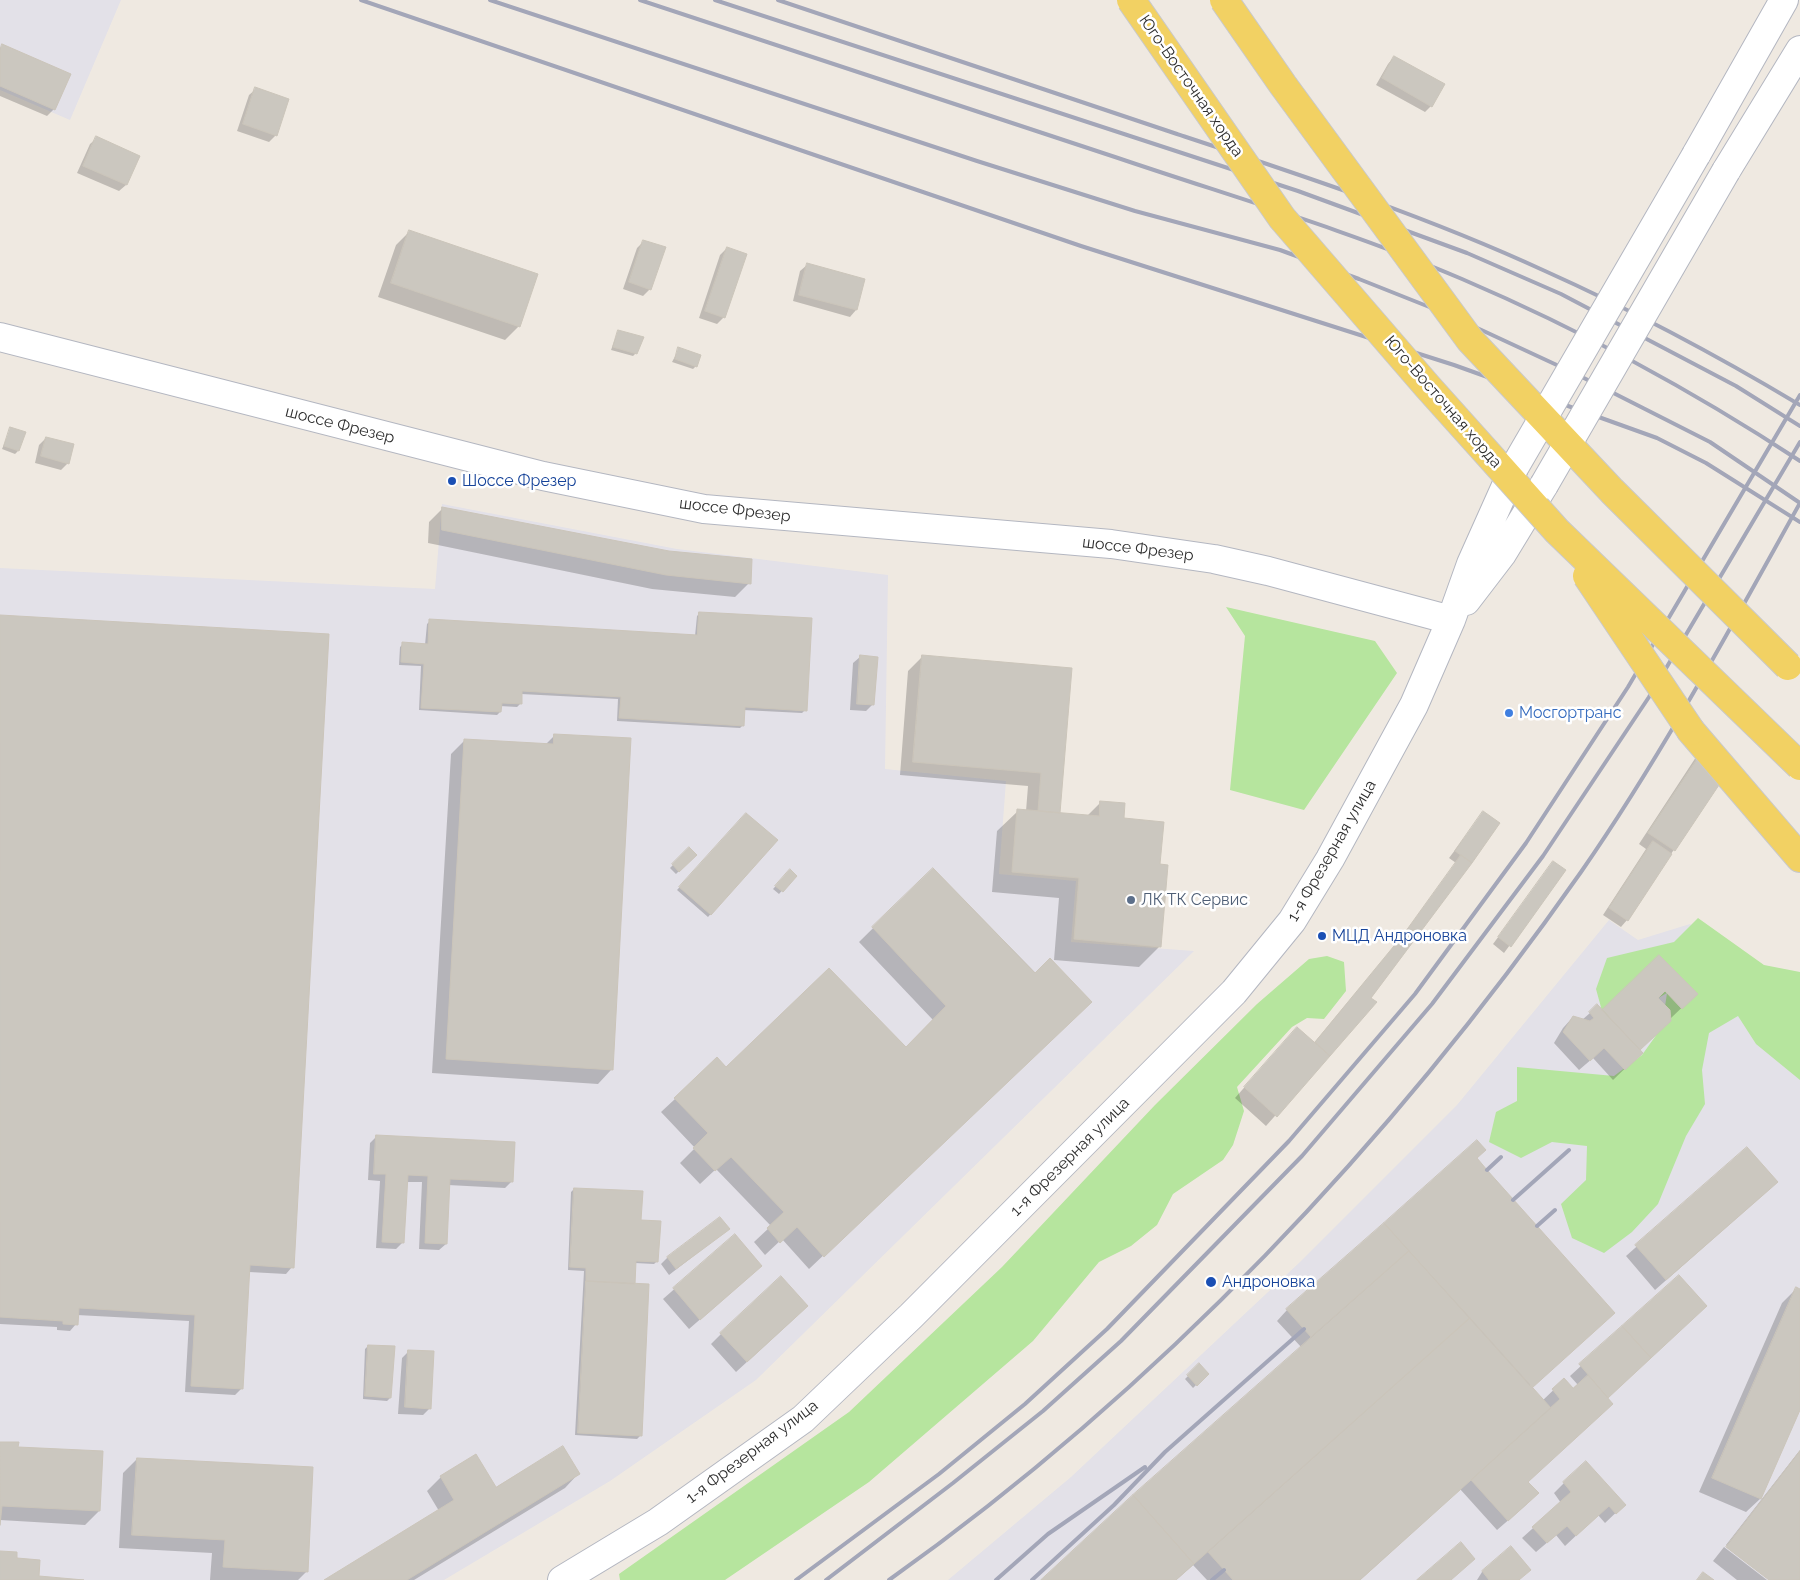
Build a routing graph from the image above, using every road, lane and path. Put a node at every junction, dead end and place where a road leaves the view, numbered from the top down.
1 (1131, 0) edge
2 (1224, 0) edge
3 (1784, 0) edge
4 (1800, 50) edge
5 (0, 337) edge
6 (1557, 530) junction
7 (1451, 620) junction
8 (1796, 673) edge
9 (1800, 766) edge
10 (1800, 858) edge
11 (562, 1580) edge

1 - 6 main road, Юго-Восточная хорда, bridge
2 - 8 main road, bridge
3 - 7 street, 1-я Фрезерная улица, bridge
4 - 7 street, 1-я Фрезерная улица, bridge
5 - 7 street, шоссе Фрезер
6 - 9 main road, Юго-Восточная хорда, bridge
6 - 10 main road, bridge
7 - 11 street, 1-я Фрезерная улица

